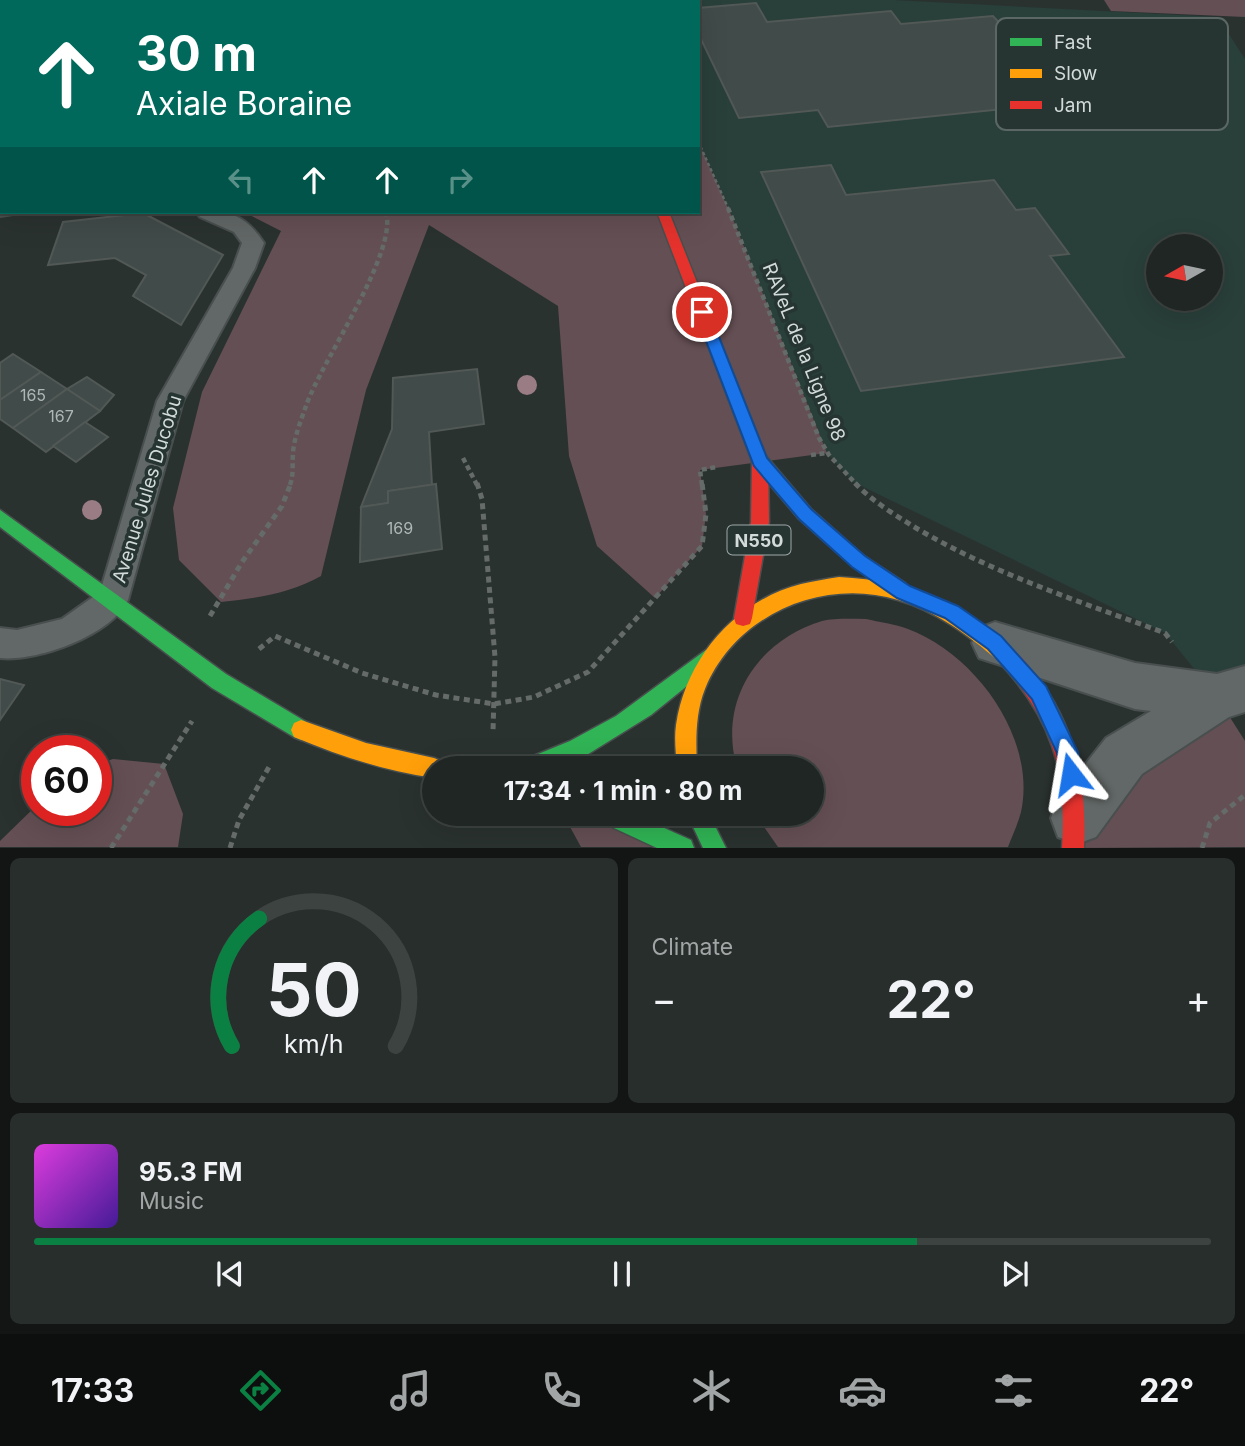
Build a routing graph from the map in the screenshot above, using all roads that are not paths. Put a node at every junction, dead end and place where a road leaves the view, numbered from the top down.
1 (212, 214) edge
2 (664, 214) edge
3 (760, 461) junction
4 (0, 517) edge
5 (904, 592) junction
6 (113, 600) junction
7 (743, 618) junction
8 (0, 643) edge
9 (995, 643) junction
10 (706, 659) junction
11 (1231, 693) edge
12 (564, 756) edge
13 (685, 756) edge
14 (422, 766) edge
15 (635, 826) edge
16 (704, 826) edge
17 (1075, 833) edge
18 (683, 848) edge
19 (715, 848) edge

1 - 6 lane, Avenue Jules Ducobu
2 - 3 main road, N550
3 - 5 main road, N550
3 - 7 main road, N550
4 - 6 main road, Avenue Jules Ducobu
5 - 7 main road
5 - 9 main road
6 - 8 lane, Avenue Jules Ducobu
6 - 14 main road, Avenue Jules Ducobu
7 - 10 main road
9 - 11 street
9 - 17 main road
10 - 12 main road
10 - 13 main road
11 - 17 street
15 - 18 main road
16 - 19 main road

